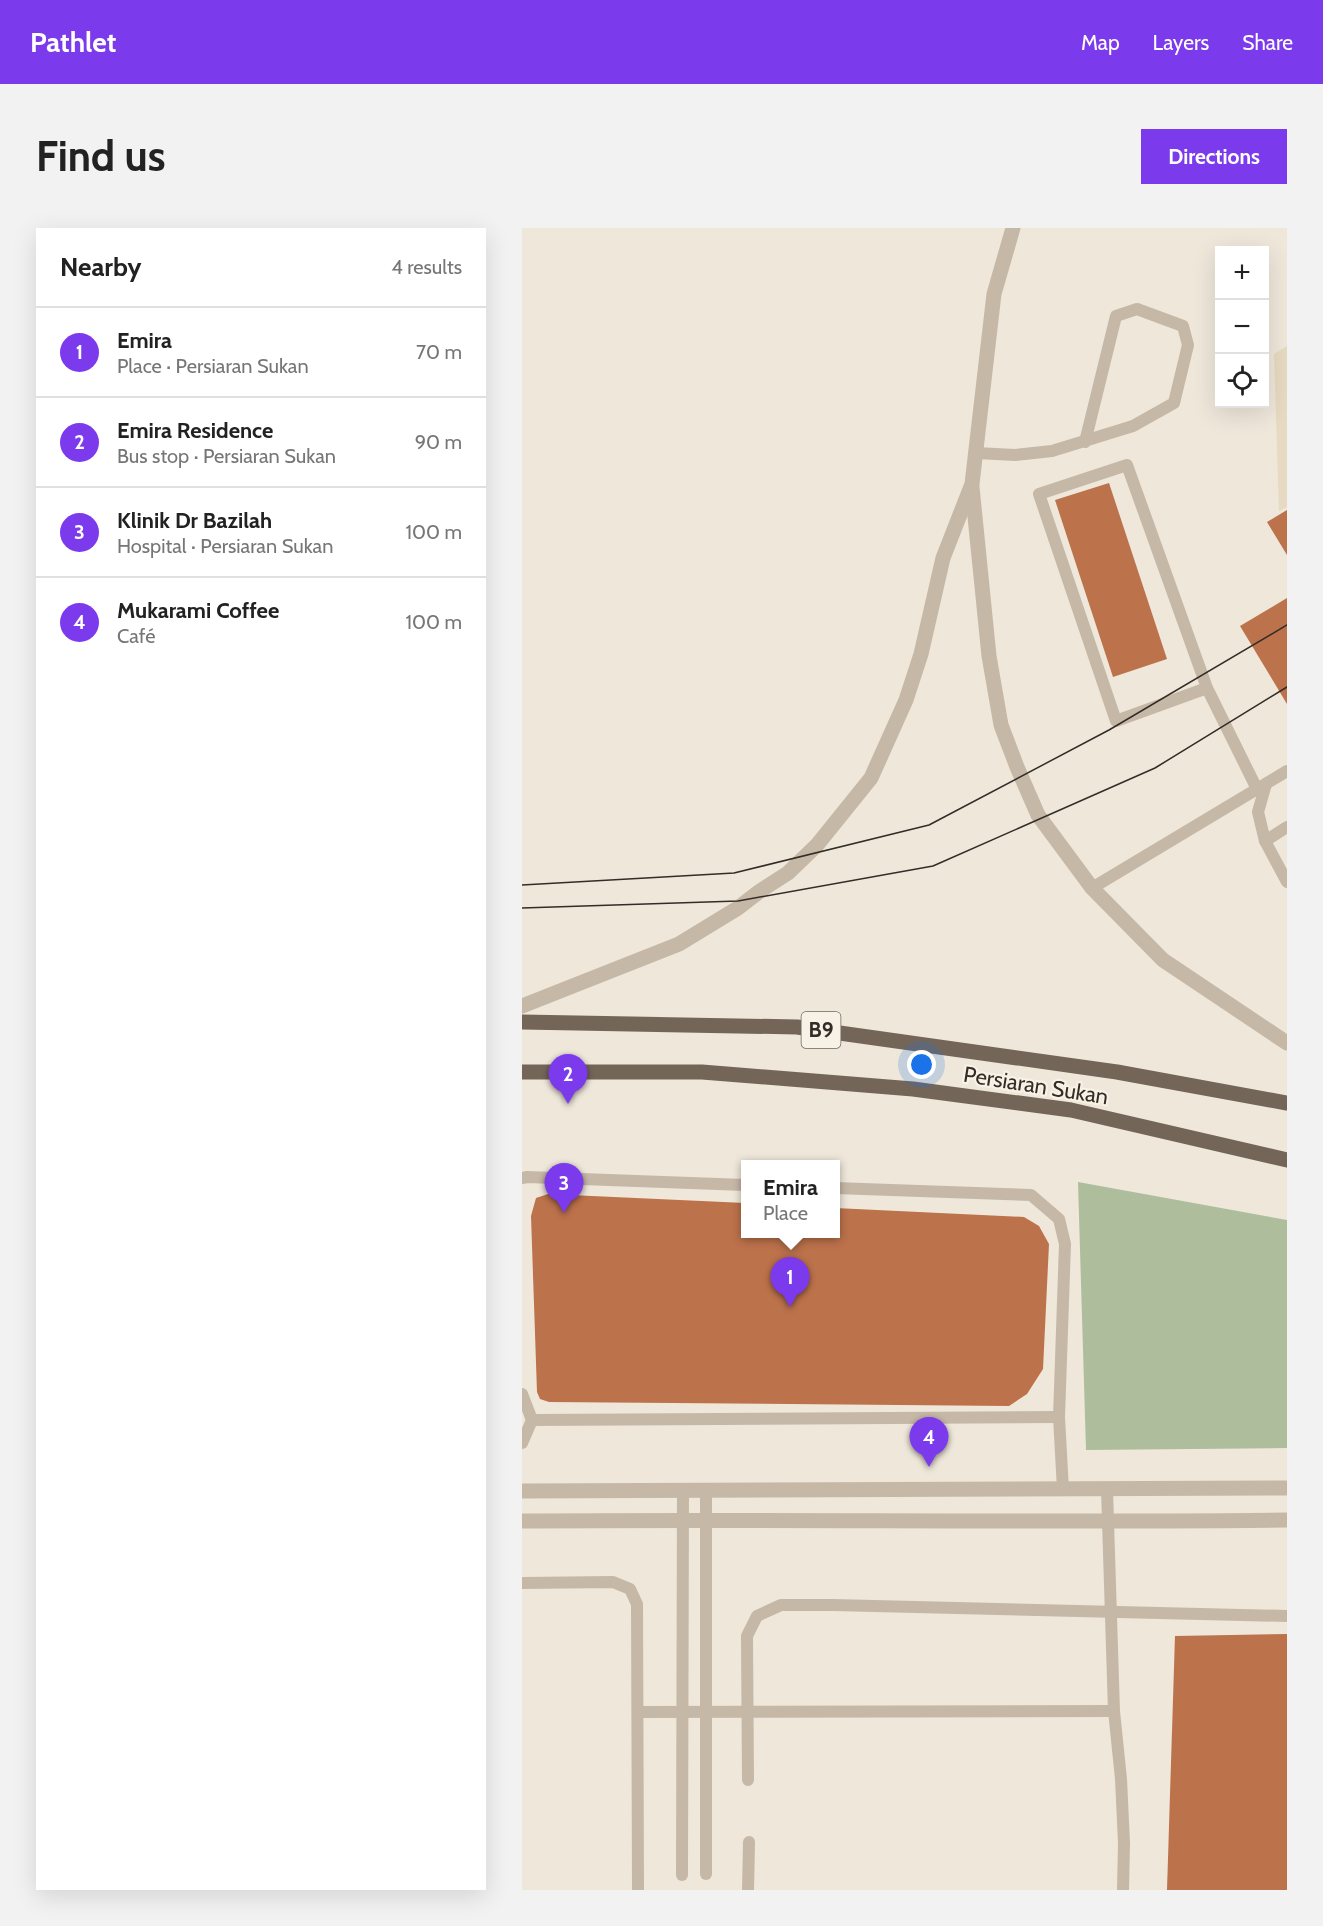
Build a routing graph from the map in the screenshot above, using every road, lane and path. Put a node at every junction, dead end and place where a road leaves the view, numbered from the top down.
1 (1012, 228) edge
2 (1085, 442) junction
3 (976, 453) junction
4 (972, 484) junction
5 (1207, 688) junction
6 (1287, 771) edge
7 (1262, 786) junction
8 (1287, 827) edge
9 (1264, 841) junction
10 (1287, 882) edge
11 (1092, 888) junction
12 (522, 1006) edge
13 (522, 1022) edge
14 (1287, 1043) edge
15 (522, 1072) edge
16 (1287, 1103) edge
17 (1287, 1160) edge
18 (522, 1178) edge
19 (741, 1185) edge
20 (840, 1188) edge
21 (522, 1394) edge
22 (1059, 1417) junction
23 (532, 1420) junction
24 (522, 1443) edge
25 (1287, 1488) edge
26 (1063, 1490) junction
27 (1107, 1490) junction
28 (522, 1491) edge
29 (683, 1491) junction
30 (706, 1491) junction
31 (683, 1520) junction
32 (706, 1520) junction
33 (1287, 1520) edge
34 (522, 1521) edge
35 (1108, 1522) junction
36 (522, 1582) edge
37 (1287, 1616) edge
38 (1114, 1711) junction
39 (638, 1712) junction
40 (682, 1712) junction
41 (706, 1712) junction
42 (747, 1712) junction
43 (748, 1780) dead end
44 (749, 1842) dead end
45 (706, 1874) dead end
46 (682, 1875) dead end
47 (638, 1890) edge
48 (748, 1890) edge
49 (1124, 1890) edge

1 - 3 street
2 - 2 lane
2 - 3 lane
3 - 4 street
4 - 11 street
4 - 12 street
5 - 5 lane
5 - 7 lane
6 - 7 lane
7 - 9 lane
7 - 11 lane
8 - 9 lane
9 - 10 lane
11 - 14 street
13 - 16 main road, Persiaran Sukan / B9
15 - 17 main road, Persiaran Sukan / B9
18 - 19 lane
20 - 22 lane
21 - 23 lane
22 - 23 lane
22 - 26 lane
23 - 24 lane
25 - 27 street
26 - 27 street
26 - 30 street
27 - 35 lane
28 - 29 street
29 - 30 street
29 - 31 lane
30 - 32 lane
31 - 32 street
31 - 34 street
31 - 40 lane
32 - 35 street
32 - 41 lane
33 - 35 street
35 - 38 lane
36 - 39 lane
37 - 42 lane, bridge
38 - 42 lane
38 - 49 lane
39 - 40 lane
39 - 47 lane
40 - 41 lane
40 - 46 lane
41 - 42 lane
41 - 45 lane
42 - 43 lane
44 - 48 lane

